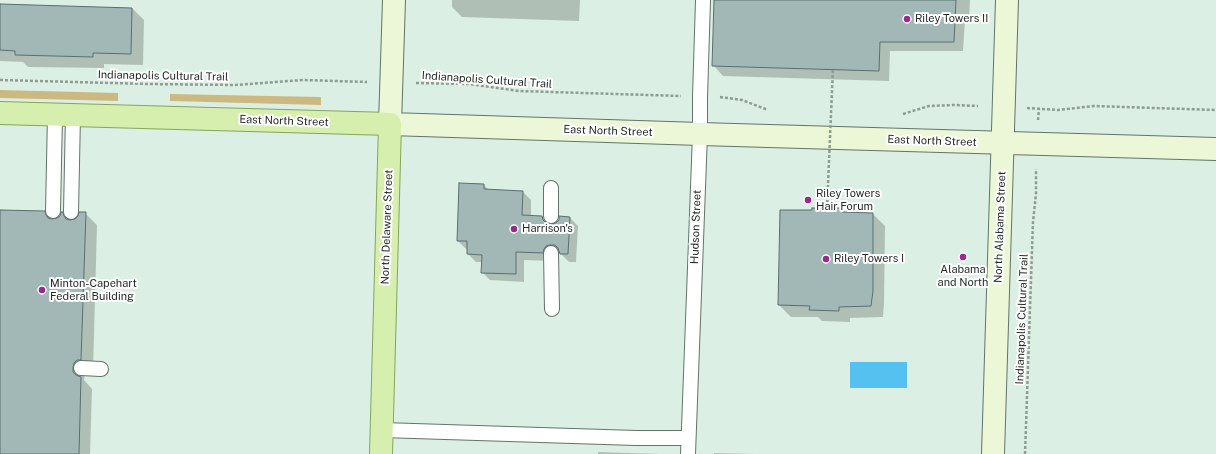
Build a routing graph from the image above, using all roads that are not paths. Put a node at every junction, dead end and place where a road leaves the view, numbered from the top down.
1 (394, 0) edge
2 (703, 0) edge
3 (1007, 0) edge
4 (0, 113) edge
5 (64, 115) junction
6 (390, 124) junction
7 (700, 134) junction
8 (1003, 143) junction
9 (1216, 149) edge
10 (551, 188) dead end
11 (53, 211) dead end
12 (71, 212) dead end
13 (552, 216) dead end
14 (551, 253) dead end
15 (552, 309) dead end
16 (81, 368) dead end
17 (101, 369) dead end
18 (382, 430) junction
19 (688, 438) junction
20 (381, 454) edge
21 (688, 454) edge
22 (993, 454) edge

1 - 6 main road, North Delaware Street
2 - 7 lane, Hudson Street
3 - 8 main road, North Alabama Street
4 - 5 main road, East North Street
5 - 6 main road, East North Street
5 - 11 lane
5 - 12 lane
6 - 7 main road, East North Street
6 - 18 main road, North Delaware Street
7 - 8 main road, East North Street
7 - 19 lane, Hudson Street
8 - 9 main road, East North Street
8 - 22 main road, North Alabama Street
10 - 13 lane
14 - 15 lane
16 - 17 lane
18 - 19 lane
18 - 20 main road, North Delaware Street
19 - 21 lane, Hudson Street

